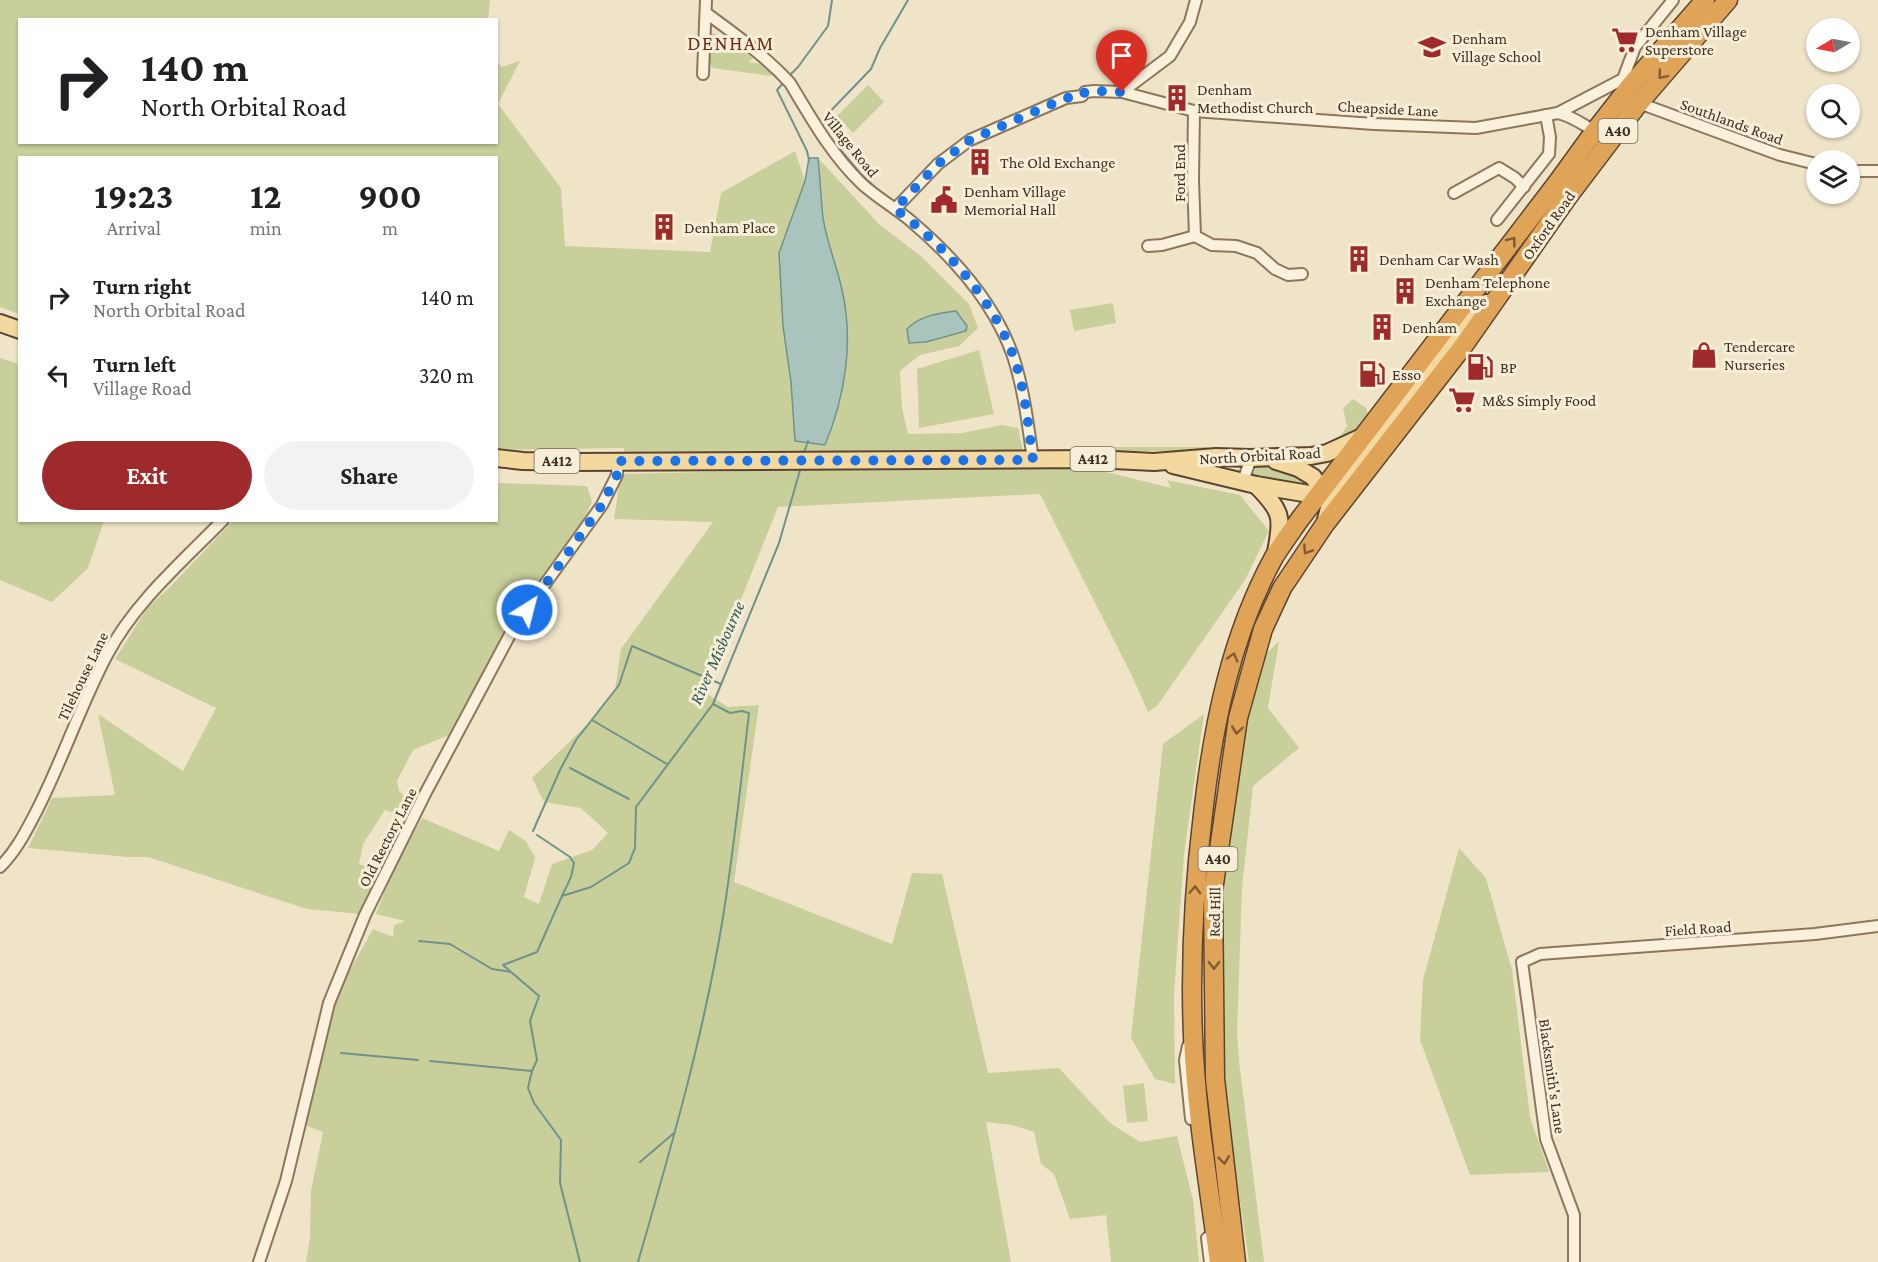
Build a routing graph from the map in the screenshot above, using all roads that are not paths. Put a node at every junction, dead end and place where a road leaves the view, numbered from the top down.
1 (706, 0) edge
2 (1196, 0) edge
3 (1673, 0) edge
4 (1705, 0) edge
5 (1728, 0) edge
6 (706, 13) junction
7 (703, 74) dead end
8 (1122, 92) junction
9 (1639, 104) junction
10 (1194, 111) junction
11 (1558, 113) junction
12 (1546, 115) junction
13 (1594, 132) junction
14 (1806, 162) edge
15 (1860, 171) edge
16 (1878, 171) edge
17 (1524, 187) junction
18 (1454, 193) dead end
19 (895, 209) junction
20 (1497, 220) dead end
21 (1195, 236) junction
22 (1148, 246) dead end
23 (1516, 270) junction
24 (1302, 274) dead end
25 (0, 323) edge
26 (18, 329) edge
27 (1362, 437) junction
28 (1216, 457) junction
29 (498, 458) edge
30 (1256, 458) junction
31 (1033, 460) junction
32 (618, 461) junction
33 (1154, 462) junction
34 (1221, 476) junction
35 (1250, 483) junction
36 (1354, 486) joint
37 (1322, 491) junction
38 (221, 522) edge
39 (1325, 524) junction
40 (1275, 556) junction
41 (0, 867) edge
42 (1878, 926) edge
43 (1522, 962) joint
44 (1193, 1037) junction
45 (259, 1262) edge
46 (1210, 1262) edge
47 (1219, 1262) edge
48 (1236, 1262) edge
49 (1574, 1262) edge

1 - 6 street
2 - 8 street
3 - 11 street, Cheapside Lane
4 - 13 highway, Oxford Road / A40
5 -> 9 highway, Oxford Road / A40
6 - 7 street
6 - 19 street, Village Road
8 - 10 street, Cheapside Lane
8 - 19 street, Cheapside Lane
9 - 13 street
9 - 14 street, Southlands Road
9 - 23 highway, Oxford Road / A40
10 - 12 street, Cheapside Lane
10 - 21 street, Ford End
11 - 12 street, Cheapside Lane
11 - 13 street
12 - 17 street
27 -> 13 highway, Oxford Road / A40
15 - 16 street
17 - 18 street
17 - 20 street
19 - 31 street, Village Road
21 - 22 street
21 - 24 street
23 - 36 highway, Oxford Road / A40
23 - 37 main road
25 - 26 main road
27 - 30 main road, North Orbital Road
27 - 37 highway, A40
28 - 30 main road, North Orbital Road
28 - 33 main road, North Orbital Road
28 - 34 street
29 - 32 main road, North Orbital Road / A412
30 - 35 street
30 - 37 main road
31 - 32 main road, North Orbital Road / A412
31 - 33 main road, North Orbital Road / A412
32 - 45 street, Old Rectory Lane
33 - 34 main road, North Orbital Road / A412
34 - 35 main road, North Orbital Road / A412
35 - 37 main road, North Orbital Road / A412
35 - 40 main road
36 - 39 highway, Red Hill / A40
37 - 39 main road
37 - 40 highway, Red Hill / A40
38 - 41 street, Tilehouse Lane
39 -> 48 highway, Red Hill / A40
44 -> 40 highway, Red Hill / A40
42 - 43 street, Field Road
43 - 49 street, Blacksmith's Lane
44 - 46 street, Red Hill
44 - 47 highway, Red Hill / A40

